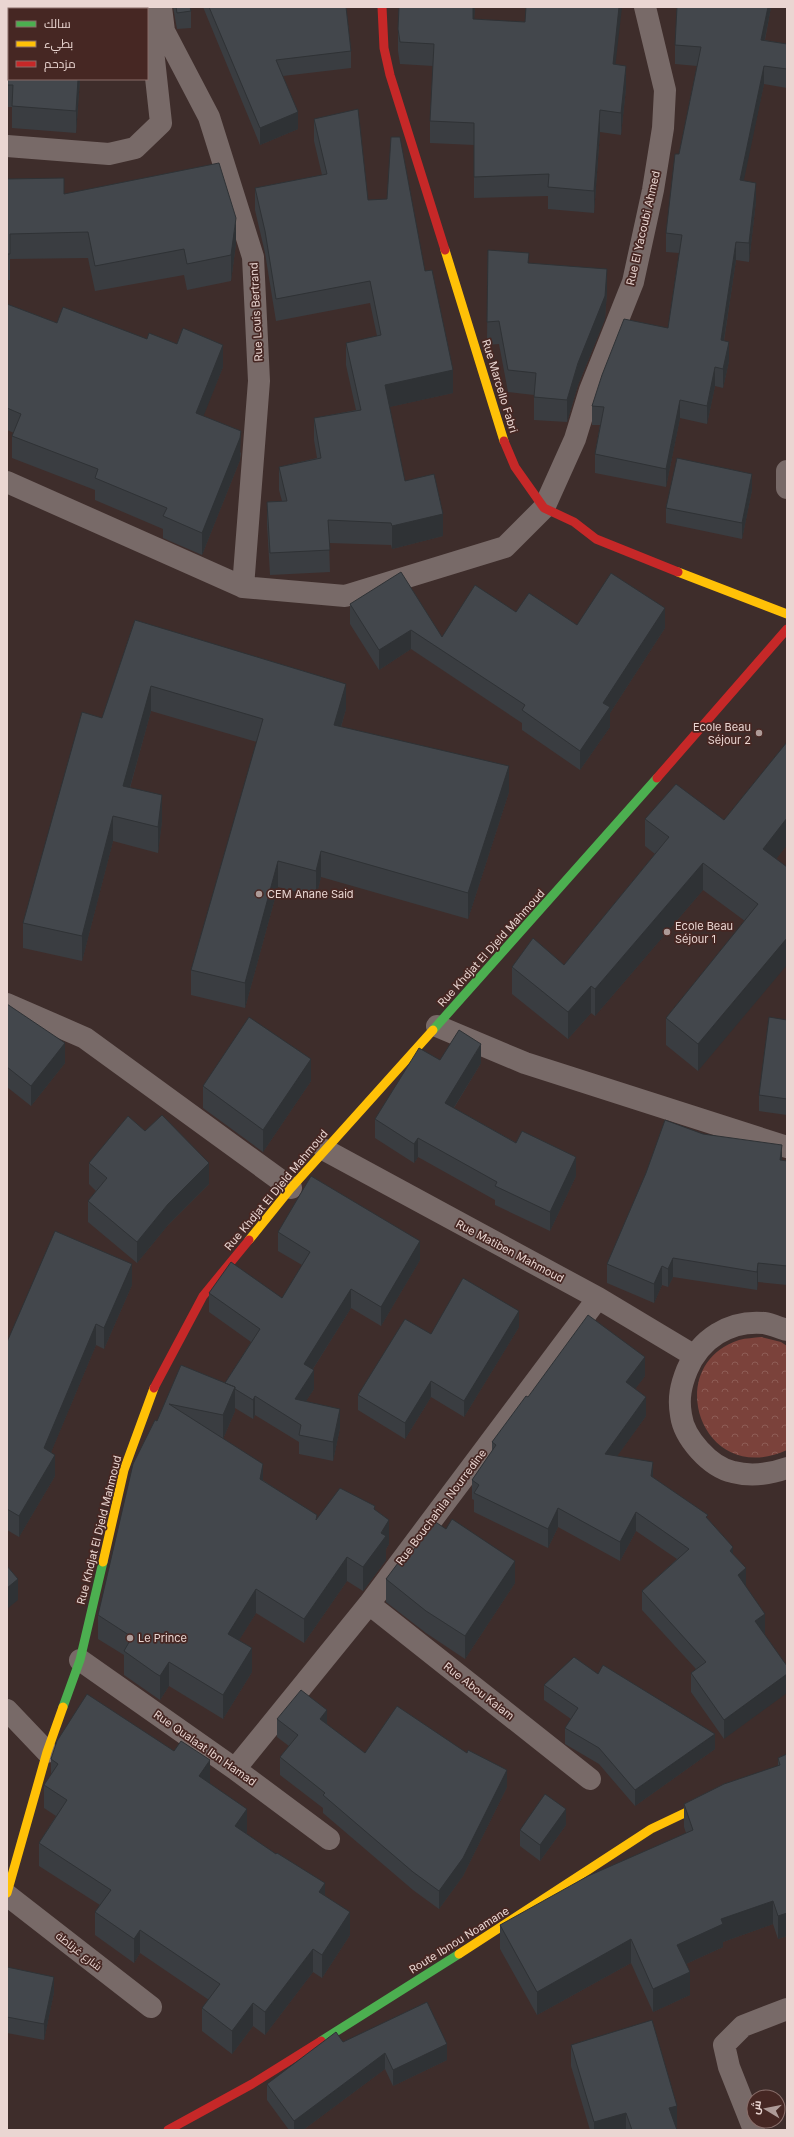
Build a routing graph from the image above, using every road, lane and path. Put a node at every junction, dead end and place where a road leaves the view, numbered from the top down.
1 (149, 7) edge
2 (161, 7) edge
3 (382, 7) edge
4 (645, 7) edge
5 (7, 146) edge
6 (787, 471) edge
7 (7, 482) edge
8 (787, 488) edge
9 (544, 508) junction
10 (243, 587) junction
11 (787, 614) edge
12 (787, 630) edge
13 (7, 1004) edge
14 (437, 1026) junction
15 (787, 1147) edge
16 (325, 1150) junction
17 (291, 1188) junction
18 (598, 1298) junction
19 (787, 1330) edge
20 (693, 1355) junction
21 (787, 1468) edge
22 (369, 1604) junction
23 (80, 1660) junction
24 (7, 1710) edge
25 (47, 1752) junction
26 (235, 1769) junction
27 (590, 1779) dead end
28 (721, 1796) edge
29 (329, 1839) dead end
30 (7, 1894) edge
31 (151, 2006) dead end
32 (787, 2009) edge
33 (168, 2130) edge
34 (754, 2130) edge

1 - 5 street
2 - 10 street, Rue Louis Bertrand
3 - 9 street, Rue Marcello Fabri
4 - 9 street, Rue El Yacoubi Ahmed
6 - 8 street
7 - 10 street
9 - 10 street
9 - 11 street, Rue Marcello Fabri
12 - 14 street, Rue Khdjat El Djeld Mahmoud
13 - 17 street
14 - 15 street
14 - 16 street, Rue Khdjat El Djeld Mahmoud
16 - 17 street, Rue Khdjat El Djeld Mahmoud
16 - 18 street, Rue Matiben Mahmoud
17 - 23 street, Rue Khdjat El Djeld Mahmoud
18 - 20 street, Rue Matiben Mahmoud
18 - 22 street, Rue Bouchahila Nourredine
19 - 20 street
20 - 21 street
22 - 26 street, Rue Bouchahila Nourredine
22 - 27 street, Rue Abou Kalam
23 - 25 street, Rue Khdjat El Djeld Mahmoud
23 - 26 street, Rue Qualaat Ibn Hamad
24 - 25 street
25 - 30 street, Rue Khdjat El Djeld Mahmoud
26 - 29 street, Rue Qualaat Ibn Hamad
28 - 33 street, Route Ibnou Noamane
30 - 31 street, شارع غرناطة
32 - 34 street

